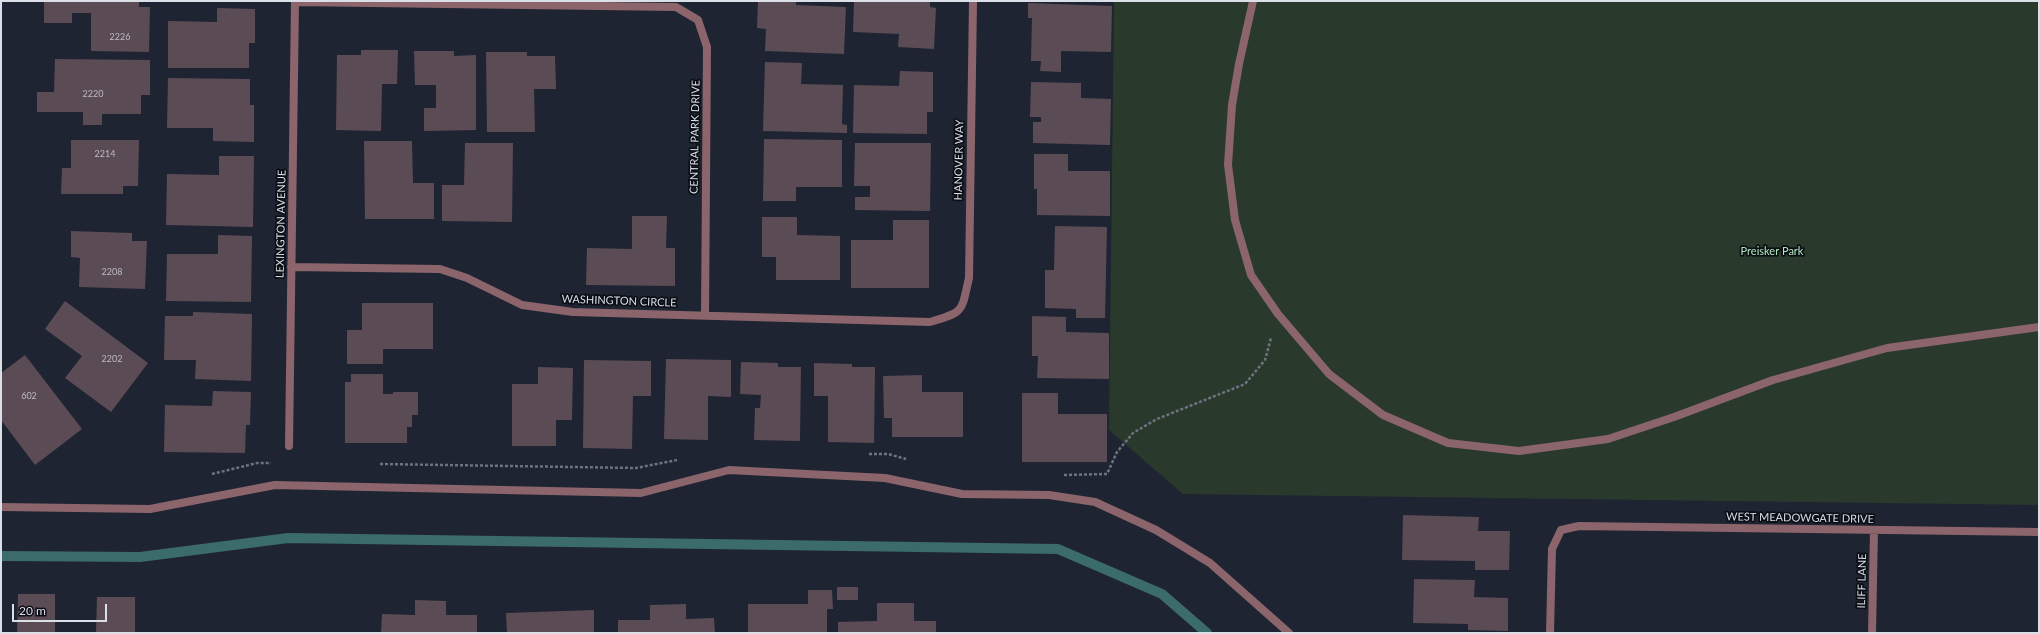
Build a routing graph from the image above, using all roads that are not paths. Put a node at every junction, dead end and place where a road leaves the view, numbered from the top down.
1 (294, 1) edge
2 (973, 1) edge
3 (1253, 1) edge
4 (644, 4) edge
5 (291, 267) junction
6 (705, 315) junction
7 (954, 315) joint
8 (2039, 327) edge
9 (289, 446) dead end
10 (1, 507) edge
11 (1874, 530) junction
12 (2039, 532) edge
13 (1289, 633) edge
14 (1550, 633) edge
15 (1872, 633) edge

1 - 4 street, CENTRAL PARK DRIVE
1 - 5 street, LEXINGTON AVENUE
2 - 7 street, HANOVER WAY
3 - 8 street
4 - 6 street, CENTRAL PARK DRIVE
5 - 6 street, WASHINGTON CIRCLE
5 - 9 street, LEXINGTON AVENUE
6 - 7 street, WASHINGTON CIRCLE
10 - 13 street
11 - 12 street, WEST MEADOWGATE DRIVE
11 - 14 street, WEST MEADOWGATE DRIVE
11 - 15 street, ILIFF LANE

